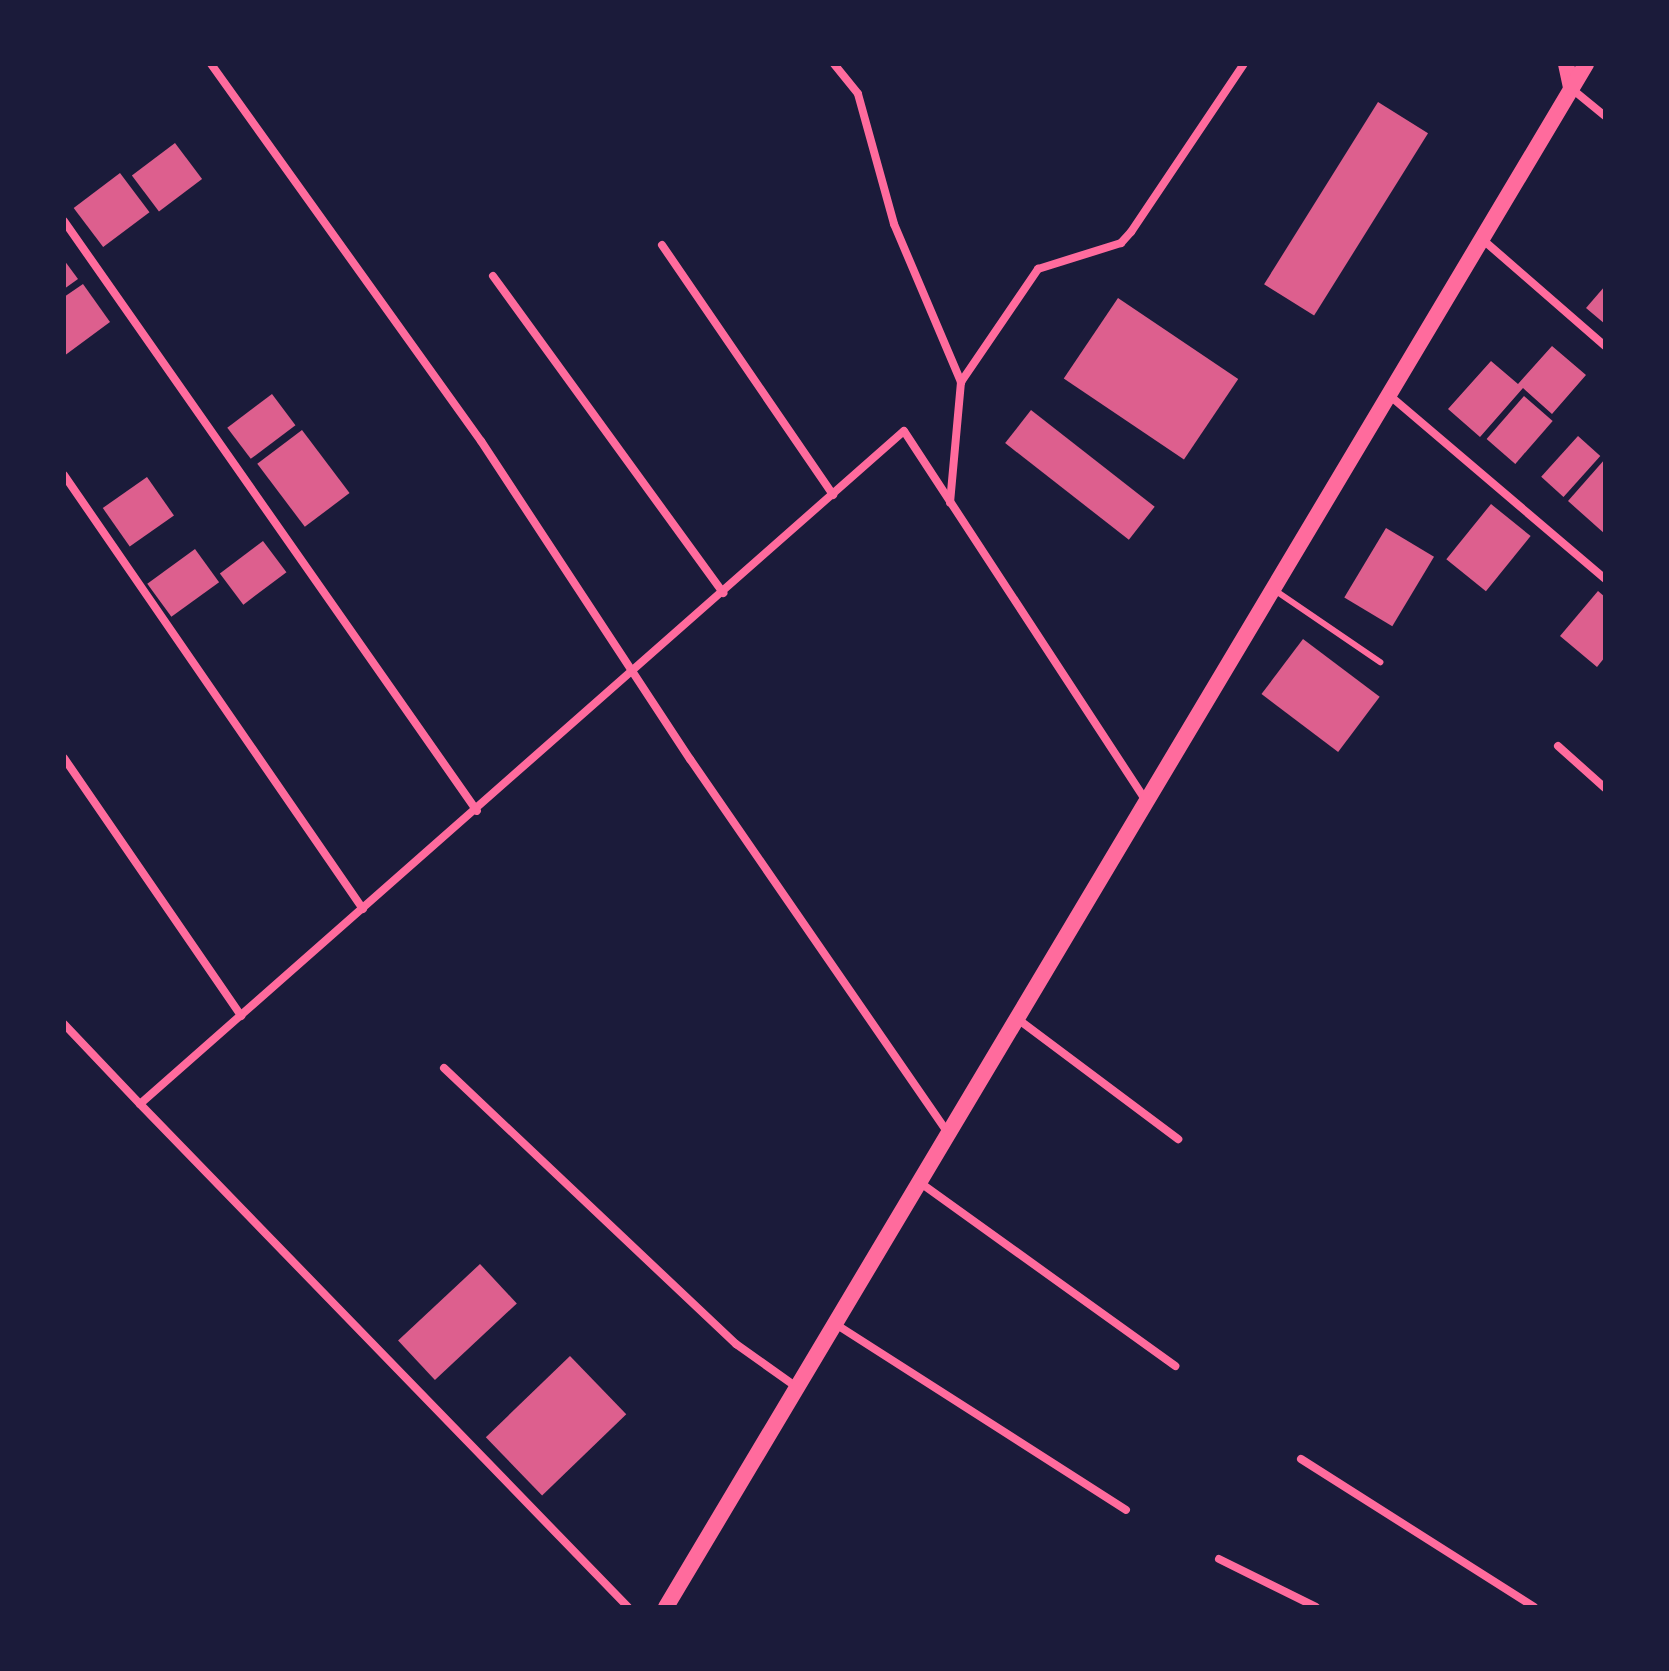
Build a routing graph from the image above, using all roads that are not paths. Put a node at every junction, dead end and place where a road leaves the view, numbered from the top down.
1 (211, 64) edge
2 (834, 64) edge
3 (1244, 64) edge
4 (1566, 64) edge
5 (1586, 64) edge
6 (1571, 88) junction
7 (1605, 116) edge
8 (64, 221) edge
9 (1482, 239) junction
10 (662, 245) dead end
11 (493, 276) dead end
12 (1605, 346) edge
13 (961, 382) junction
14 (1388, 394) junction
15 (64, 475) edge
16 (833, 495) junction
17 (950, 502) junction
18 (1605, 579) edge
19 (1273, 589) junction
20 (723, 593) junction
21 (1380, 662) dead end
22 (634, 674) junction
23 (1558, 746) dead end
24 (64, 758) edge
25 (1605, 788) edge
26 (1148, 803) junction
27 (477, 811) junction
28 (363, 909) junction
29 (241, 1016) junction
30 (1019, 1020) junction
31 (64, 1024) edge
32 (444, 1068) dead end
33 (140, 1104) junction
34 (950, 1137) junction
35 (1178, 1139) dead end
36 (922, 1184) junction
37 (837, 1325) junction
38 (1175, 1366) dead end
39 (799, 1389) junction
40 (1301, 1459) dead end
41 (1126, 1510) dead end
42 (1219, 1559) dead end
43 (628, 1607) edge
44 (666, 1607) edge
45 (1316, 1607) edge
46 (1534, 1607) edge

1 - 22 street
2 - 13 street
3 - 13 street
4 - 6 main road
5 - 6 main road
6 - 7 street
6 - 9 main road
8 - 27 street
9 - 12 street
9 - 14 main road
10 - 16 street
11 - 20 street
13 - 17 street
14 - 18 street
14 - 19 main road
15 - 28 street
16 - 17 street
16 - 20 street
17 - 26 street
19 - 21 lane
19 - 26 main road
20 - 22 street
22 - 27 street
22 - 34 street
23 - 25 street
24 - 29 street
26 - 30 main road
27 - 28 street
28 - 29 street
29 - 33 street
30 - 34 main road
30 - 35 street
31 - 33 street
32 - 39 street
33 - 43 street
34 - 36 main road
36 - 37 main road
36 - 38 street
37 - 39 main road
37 - 41 street
39 - 44 main road
40 - 46 street
42 - 45 street

